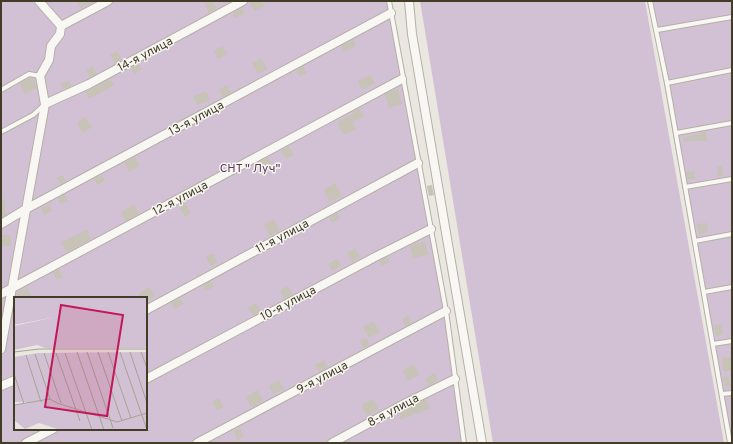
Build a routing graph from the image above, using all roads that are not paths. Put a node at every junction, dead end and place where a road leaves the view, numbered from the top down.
1 (39, 1) edge
2 (108, 1) edge
3 (244, 1) edge
4 (389, 1) edge
5 (409, 1) edge
6 (650, 1) edge
7 (391, 13) junction
8 (732, 17) edge
9 (61, 26) junction
10 (657, 30) junction
11 (732, 70) edge
12 (40, 76) junction
13 (402, 79) junction
14 (667, 83) junction
15 (1, 90) edge
16 (45, 104) junction
17 (732, 123) edge
18 (1, 132) edge
19 (676, 133) junction
20 (418, 163) junction
21 (732, 179) edge
22 (685, 187) junction
23 (26, 209) junction
24 (1, 224) edge
25 (431, 229) junction
26 (732, 234) edge
27 (695, 241) junction
28 (732, 287) edge
29 (12, 288) junction
30 (704, 292) junction
31 (1, 294) edge
32 (147, 309) edge
33 (446, 311) junction
34 (732, 341) edge
35 (713, 344) junction
36 (1, 349) edge
37 (147, 378) edge
38 (455, 379) junction
39 (14, 380) edge
40 (1, 386) edge
41 (732, 393) edge
42 (722, 394) junction
43 (51, 430) edge
44 (26, 443) edge
45 (198, 443) edge
46 (332, 443) edge
47 (464, 443) edge
48 (482, 443) edge
49 (730, 443) edge

1 - 9 street
2 - 9 street
3 - 16 street, 14-я улица
4 - 7 lane
5 - 48 street
6 - 10 lane
7 - 13 lane
7 - 23 street, 13-я улица
8 - 10 lane
9 - 12 street
10 - 14 lane
11 - 14 lane
12 - 15 lane
12 - 16 street
13 - 20 lane
13 - 29 street, 12-я улица
14 - 19 lane
16 - 18 lane
16 - 23 street
17 - 19 lane
19 - 22 lane
20 - 25 lane
20 - 32 street, 11-я улица
21 - 22 lane
22 - 27 lane
23 - 24 street, 13-я улица
23 - 29 street
25 - 33 lane
25 - 37 street, 10-я улица
26 - 27 lane
27 - 30 lane
28 - 30 lane
29 - 31 street, 12-я улица
29 - 36 street
30 - 35 lane
33 - 38 lane
33 - 45 street, 9-я улица
34 - 35 lane
35 - 42 lane
38 - 46 street, 8-я улица
38 - 47 lane
39 - 40 street
41 - 42 lane
42 - 49 lane
43 - 44 street

